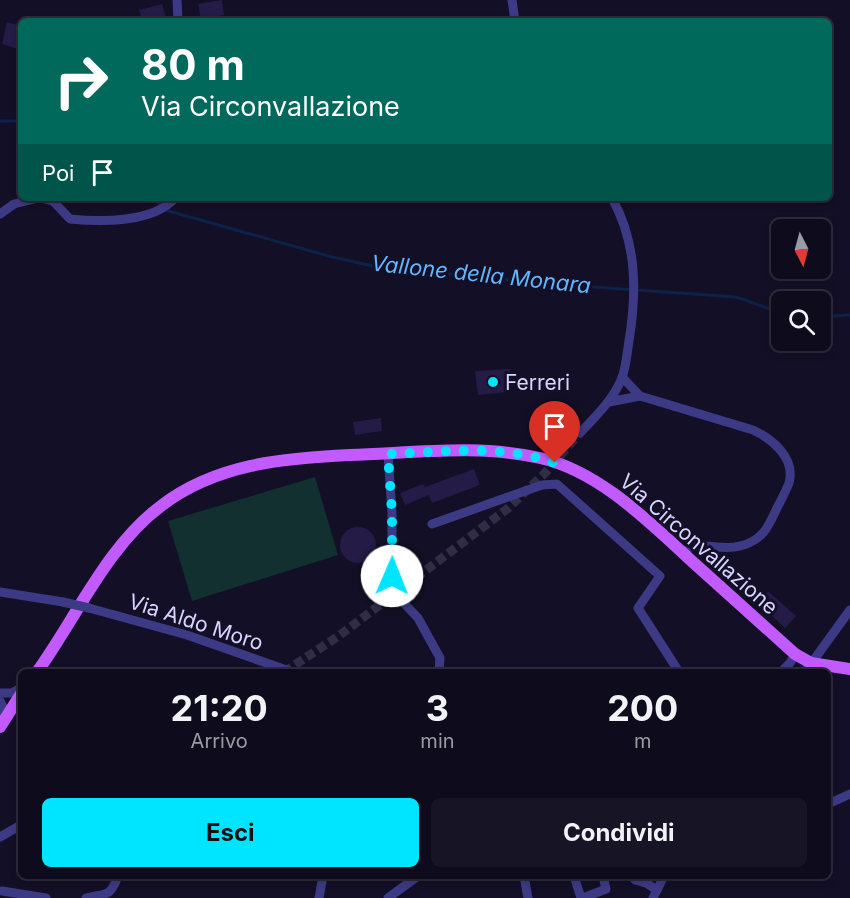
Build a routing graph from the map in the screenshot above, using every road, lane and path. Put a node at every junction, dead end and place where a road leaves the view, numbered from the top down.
1 (177, 0) edge
2 (512, 0) edge
3 (178, 18) edge
4 (515, 18) edge
5 (26, 201) edge
6 (53, 201) edge
7 (171, 201) edge
8 (613, 201) edge
9 (0, 214) edge
10 (622, 377) junction
11 (640, 396) junction
12 (609, 402) junction
13 (580, 433) tunnel mouth
14 (388, 454) junction
15 (432, 524) dead end
16 (683, 553) junction
17 (0, 592) edge
18 (850, 610) edge
19 (795, 654) junction
20 (808, 668) edge
21 (39, 669) edge
22 (283, 669) edge
23 (439, 669) edge
24 (677, 669) edge
25 (784, 669) edge
26 (850, 669) edge
27 (18, 690) edge
28 (0, 693) edge
29 (18, 698) edge
30 (0, 701) edge
31 (1, 723) edge
32 (850, 794) edge
33 (831, 803) edge
34 (18, 827) edge
35 (0, 837) edge
36 (117, 879) edge
37 (322, 879) edge
38 (414, 879) edge
39 (525, 879) edge
40 (575, 879) edge
41 (604, 879) edge
42 (634, 879) edge
43 (662, 879) edge
44 (3, 893) edge
45 (655, 894) edge
46 (46, 898) edge
47 (86, 898) edge
48 (319, 898) edge
49 (388, 898) edge
50 (528, 898) edge
51 (582, 898) edge

1 - 3 street
2 - 4 street
5 - 9 street
6 - 7 street
8 - 10 street
10 - 11 street
10 - 12 street
11 - 12 street
11 - 16 street
12 - 13 street
14 - 16 main road, Via Circonvallazione
14 - 21 main road, Via Circonvallazione
14 - 23 street
15 - 24 street
16 - 19 main road, Via Circonvallazione
17 - 22 street, Via Aldo Moro, bridge
18 - 20 street
19 - 20 main road, Via Circonvallazione
19 - 25 street
20 - 26 main road, Via Circonvallazione
27 - 28 street
29 - 31 main road
30 - 31 street
32 - 33 street
34 - 35 street
36 - 47 street
37 - 48 street
38 - 49 street
39 - 50 street
40 - 51 street
41 - 51 street
42 - 45 street
43 - 45 street
44 - 46 street

